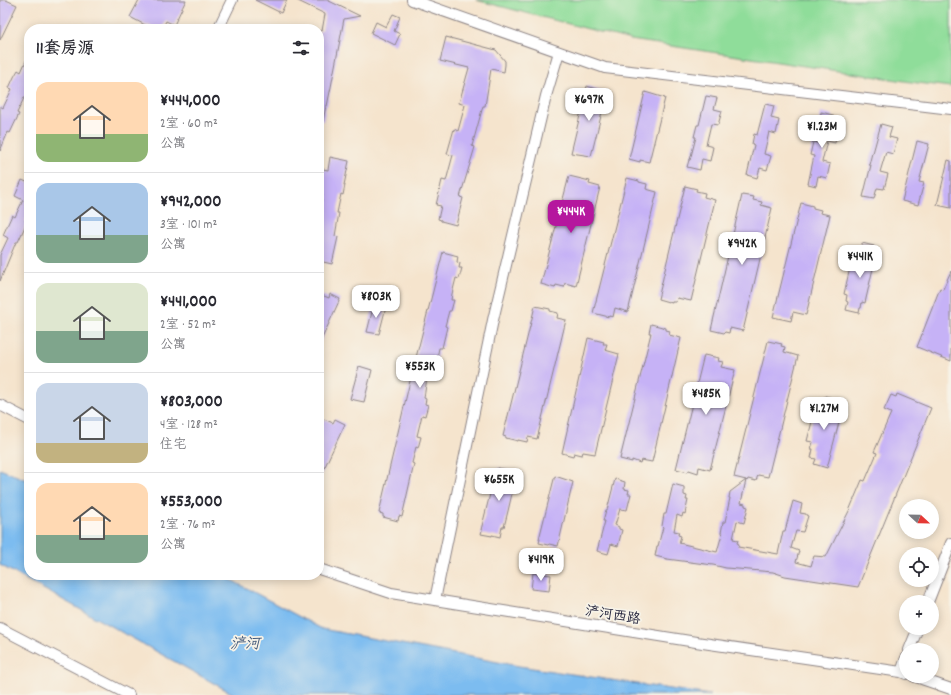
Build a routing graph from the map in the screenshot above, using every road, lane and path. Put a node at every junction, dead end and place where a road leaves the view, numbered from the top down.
1 (232, 0) edge
2 (412, 0) edge
3 (220, 24) edge
4 (559, 52) junction
5 (951, 109) edge
6 (0, 405) edge
7 (24, 417) edge
8 (951, 543) edge
9 (324, 571) edge
10 (931, 595) edge
11 (435, 600) junction
12 (0, 628) edge
13 (899, 672) edge
14 (933, 683) edge
15 (951, 689) edge
16 (129, 695) edge

1 - 3 street
2 - 4 street
4 - 5 street
4 - 11 street
6 - 7 street
8 - 10 street
9 - 11 street, 浐河西路
11 - 13 street, 浐河西路
12 - 16 street
14 - 15 street

